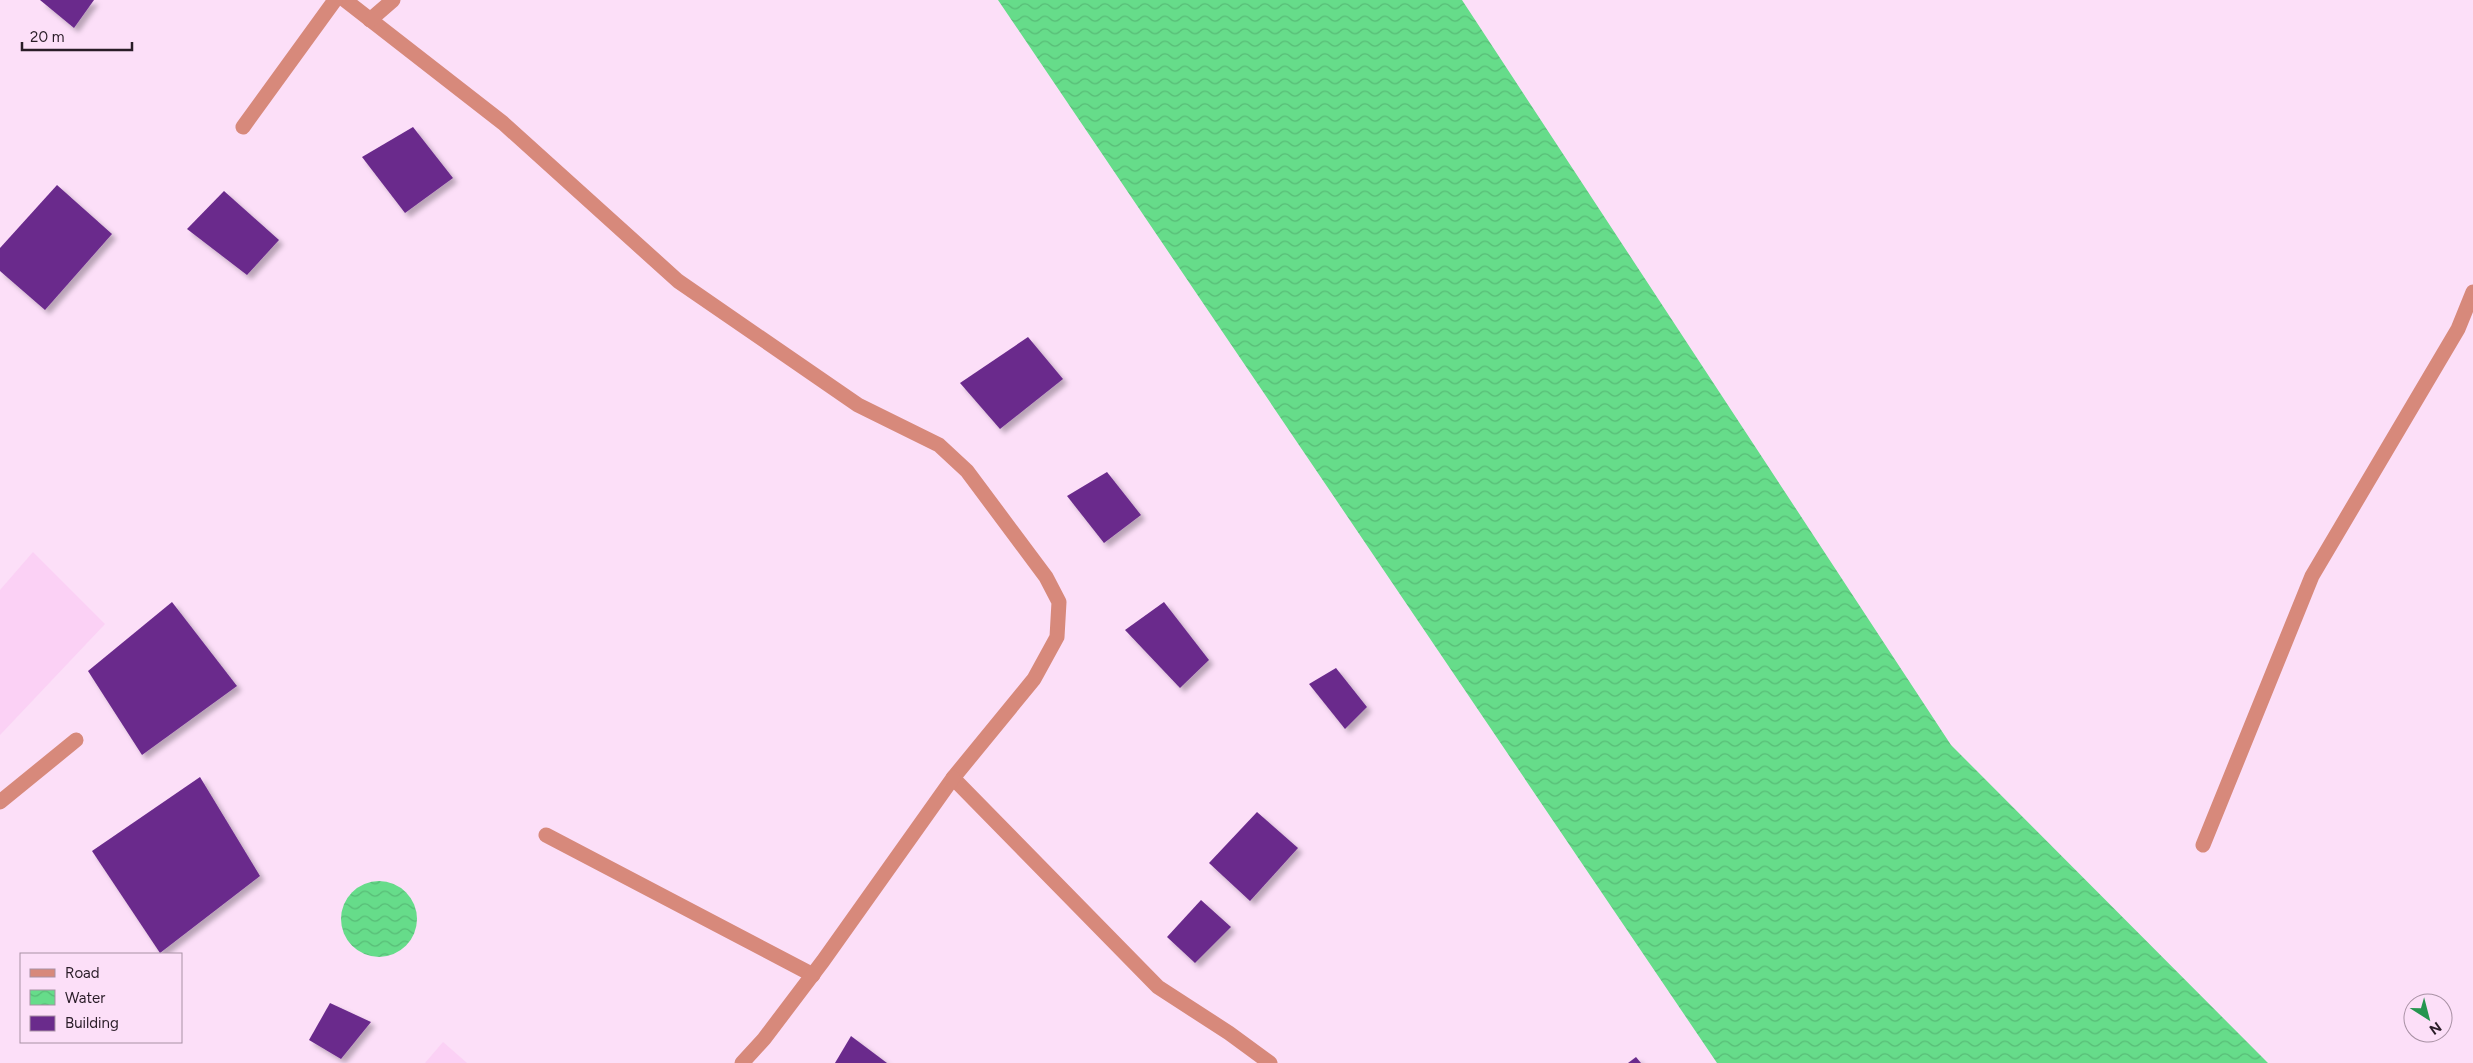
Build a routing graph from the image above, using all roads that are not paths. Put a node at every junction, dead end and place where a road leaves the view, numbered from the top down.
1 (335, 0) edge
2 (345, 0) edge
3 (393, 0) edge
4 (370, 20) junction
5 (243, 127) dead end
6 (2473, 292) edge
7 (76, 740) dead end
8 (953, 778) junction
9 (0, 802) edge
10 (546, 835) dead end
11 (2203, 846) dead end
12 (813, 974) junction
13 (742, 1063) edge
14 (1270, 1063) edge

1 - 5 street
2 - 4 street
3 - 4 street
4 - 8 street
6 - 11 street
7 - 9 street
8 - 12 street
8 - 14 street
10 - 12 street
12 - 13 street

